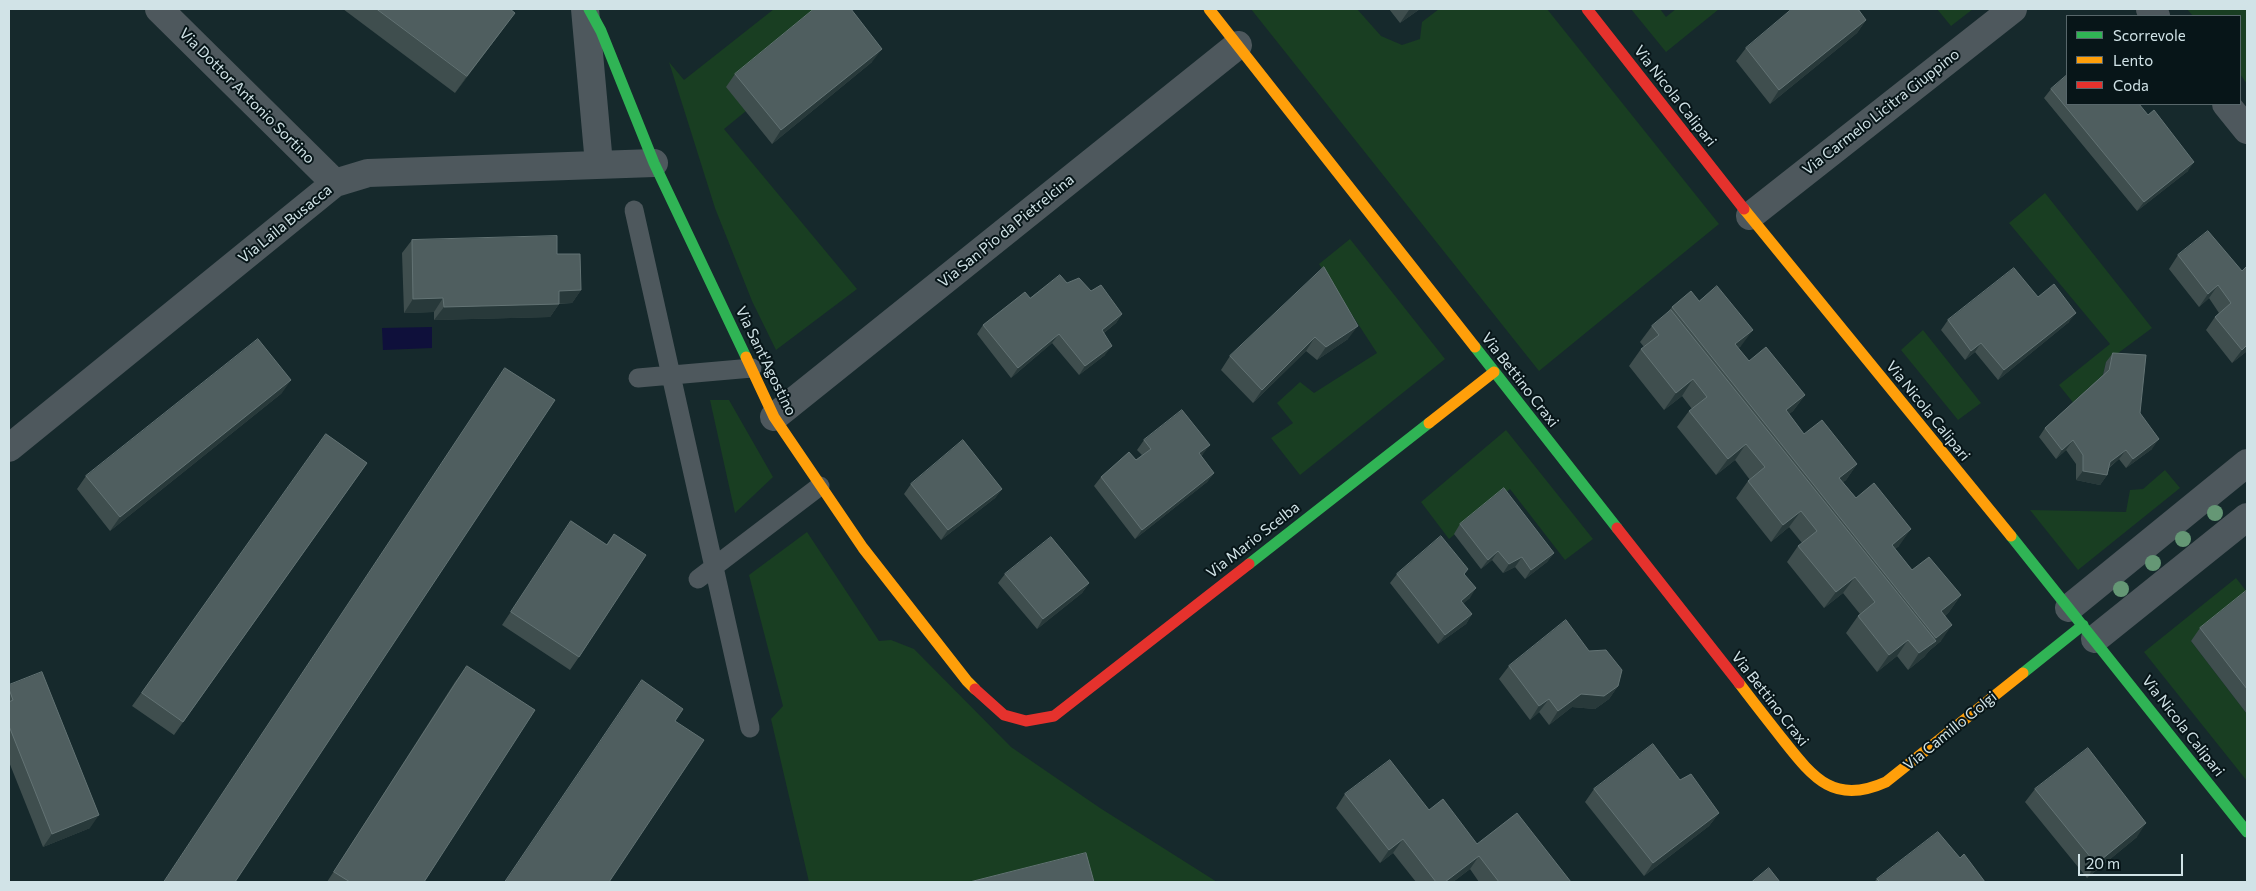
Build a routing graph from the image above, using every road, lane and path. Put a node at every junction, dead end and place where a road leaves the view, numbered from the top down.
1 (159, 9) edge
2 (585, 9) edge
3 (589, 9) edge
4 (1210, 9) edge
5 (1587, 9) edge
6 (2013, 9) edge
7 (1238, 45) junction
8 (2227, 105) edge
9 (2247, 130) edge
10 (654, 163) junction
11 (600, 164) junction
12 (335, 182) junction
13 (634, 210) dead end
14 (1750, 216) junction
15 (752, 368) junction
16 (1494, 372) junction
17 (672, 375) junction
18 (638, 378) dead end
19 (774, 417) junction
20 (9, 448) edge
21 (2247, 463) edge
22 (820, 486) junction
23 (2247, 517) edge
24 (714, 567) junction
25 (698, 579) dead end
26 (2082, 624) junction
27 (1026, 721) joint
28 (750, 728) dead end
29 (1807, 770) joint
30 (2247, 832) edge

1 - 12 street, Via Dottor Antonio Sortino
2 - 11 street
3 - 10 street, Via Sant'Agostino
4 - 7 street, Via Bettino Craxi
5 - 14 street, Via Nicola Calipari
6 - 14 street, Via Carmelo Licitra Giuppino
7 - 16 street, Via Bettino Craxi
7 - 19 street, Via San Pio da Pietrelcina
8 - 9 street
10 - 11 street, Via Laila Busacca
10 - 15 street, Via Sant'Agostino
11 - 12 street, Via Laila Busacca
12 - 20 street, Via Laila Busacca
13 - 17 lane
14 - 26 street, Via Nicola Calipari
15 - 17 lane
15 - 19 street, Via Sant'Agostino
16 - 27 street, Via Mario Scelba
16 - 29 street, Via Bettino Craxi
17 - 18 lane
17 - 24 lane
19 - 22 street, Via Sant'Agostino
21 - 26 street, Via Camillo Golgi
22 - 24 lane
22 - 27 street, Via Sant'Agostino
23 - 26 street, Via Camillo Golgi
24 - 25 lane
24 - 28 lane
26 - 29 street, Via Camillo Golgi
26 - 30 street, Via Nicola Calipari

